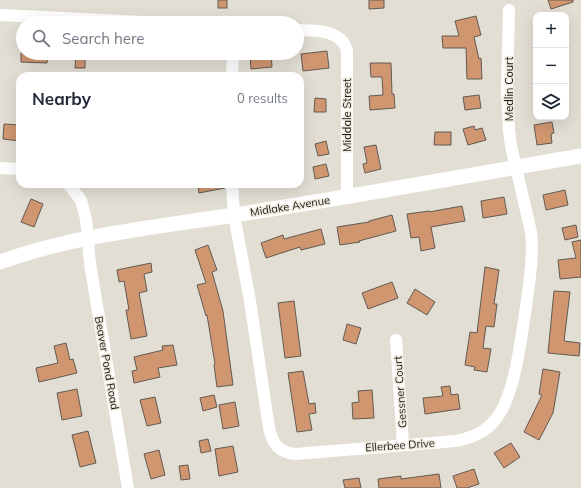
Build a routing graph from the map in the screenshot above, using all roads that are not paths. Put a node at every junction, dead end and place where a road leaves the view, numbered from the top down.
1 (509, 10) dead end
2 (0, 15) edge
3 (21, 16) edge
4 (304, 30) edge
5 (233, 60) edge
6 (232, 72) edge
7 (581, 156) edge
8 (516, 167) junction
9 (0, 168) edge
10 (16, 168) edge
11 (71, 188) edge
12 (232, 188) edge
13 (347, 196) junction
14 (234, 215) junction
15 (88, 239) junction
16 (0, 262) edge
17 (396, 340) dead end
18 (403, 444) junction
19 (128, 488) edge

1 - 8 street, Medlin Court
2 - 3 street
4 - 13 street, Middale Street
5 - 6 street
7 - 8 street, Midlake Avenue
8 - 13 street, Midlake Avenue
8 - 18 street, Ellerbee Drive
9 - 10 street
11 - 15 street, Beaver Pond Road
12 - 14 street, Ellerbee Drive
13 - 14 street, Midlake Avenue
14 - 15 street, Midlake Avenue
14 - 18 street, Ellerbee Drive
15 - 16 street, Midlake Avenue
15 - 19 street, Beaver Pond Road
17 - 18 street, Gessner Court

